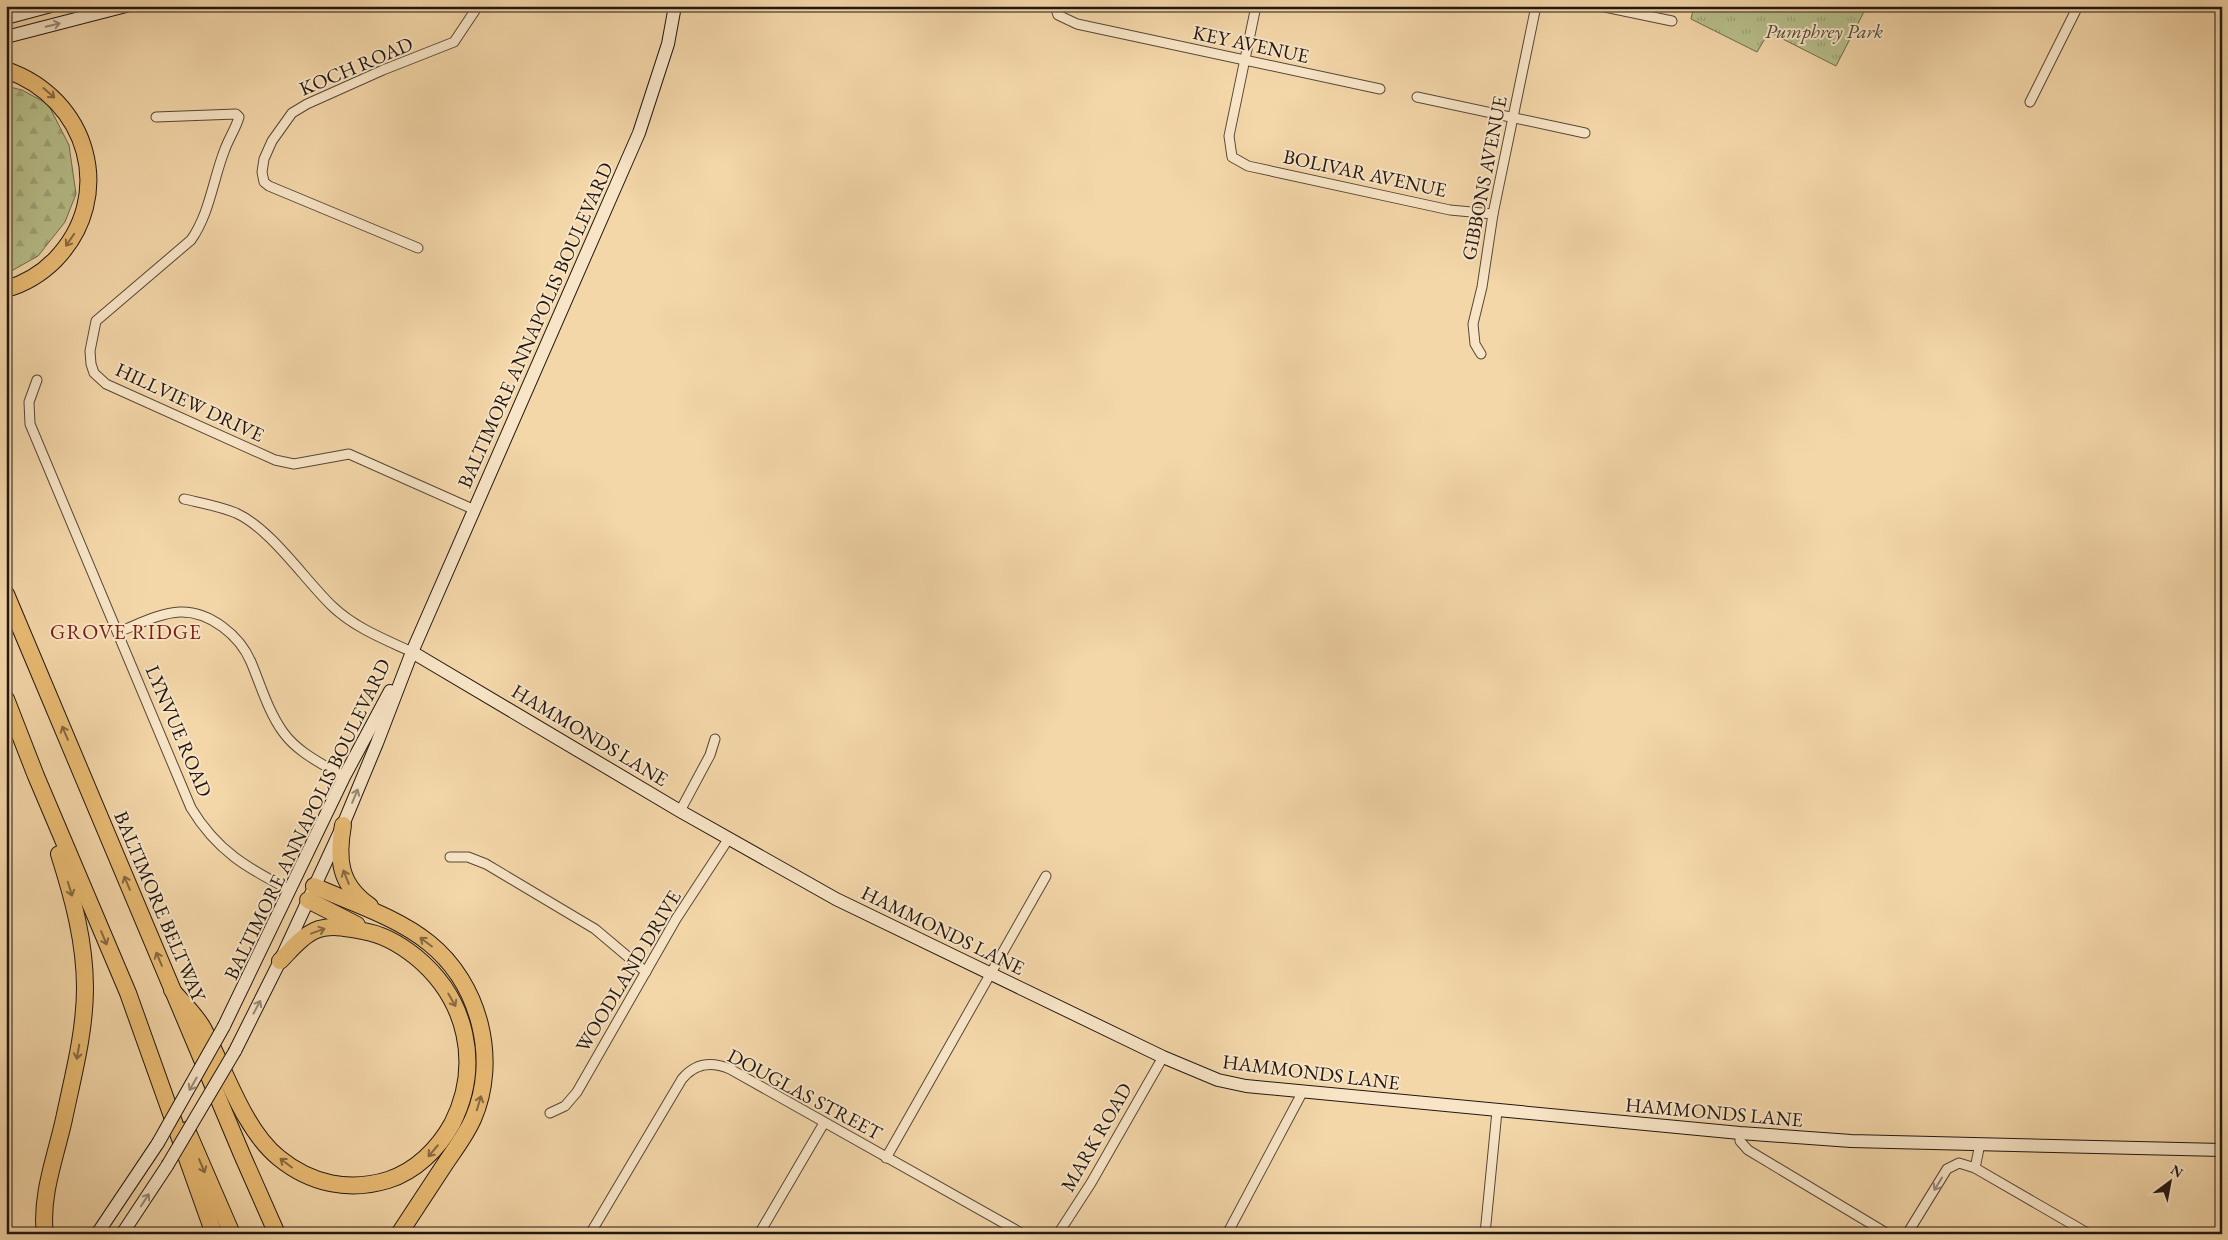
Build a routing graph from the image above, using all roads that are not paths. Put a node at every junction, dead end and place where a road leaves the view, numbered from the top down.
1 (51, 6) edge
2 (126, 6) edge
3 (478, 6) edge
4 (675, 6) edge
5 (1256, 6) edge
6 (1536, 6) edge
7 (1600, 6) edge
8 (2078, 6) edge
9 (1056, 11) edge
10 (6, 18) edge
11 (1672, 21) dead end
12 (6, 37) edge
13 (1244, 60) junction
14 (6, 70) edge
15 (1380, 89) dead end
16 (1418, 97) dead end
17 (2030, 102) dead end
18 (156, 117) dead end
19 (1513, 118) junction
20 (1585, 133) dead end
21 (1493, 214) junction
22 (418, 248) dead end
23 (6, 289) edge
24 (1481, 354) dead end
25 (37, 380) dead end
26 (184, 499) dead end
27 (475, 510) junction
28 (6, 594) edge
29 (118, 632) junction
30 (412, 652) junction
31 (6, 699) edge
32 (715, 739) dead end
33 (36, 776) junction
34 (344, 777) junction
35 (680, 811) junction
36 (343, 824) junction
37 (729, 838) junction
38 (450, 857) dead end
39 (1046, 876) dead end
40 (290, 890) junction
41 (311, 894) junction
42 (393, 922) junction
43 (374, 933) junction
44 (280, 961) junction
45 (646, 972) junction
46 (990, 974) junction
47 (172, 990) junction
48 (128, 993) junction
49 (1163, 1057) junction
50 (1302, 1093) junction
51 (1497, 1111) junction
52 (550, 1113) dead end
53 (824, 1123) junction
54 (1740, 1133) junction
55 (1980, 1144) junction
56 (2222, 1150) edge
57 (56, 1155) junction
58 (243, 1157) junction
59 (886, 1158) junction
60 (1975, 1168) junction
61 (45, 1234) edge
62 (59, 1234) edge
63 (97, 1234) edge
64 (122, 1234) edge
65 (214, 1234) edge
66 (232, 1234) edge
67 (270, 1234) edge
68 (277, 1234) edge
69 (400, 1234) edge
70 (590, 1234) edge
71 (760, 1234) edge
72 (1023, 1234) edge
73 (1058, 1234) edge
74 (1227, 1234) edge
75 (1485, 1234) edge
76 (1888, 1234) edge
77 (1907, 1234) edge
78 (2089, 1234) edge

1 - 10 main road
12 -> 2 main road
3 - 22 street, KOCH ROAD
4 - 27 main road, BALTIMORE ANNAPOLIS BOULEVARD
5 - 13 street
6 - 19 street, GIBBONS AVENUE
7 - 11 street
8 - 17 street
9 - 13 street, KEY AVENUE
13 - 15 street, KEY AVENUE
13 - 21 street, BOLIVAR AVENUE
14 -> 23 highway
16 - 19 street
18 - 27 street, HILLVIEW DRIVE
19 - 20 street
19 - 21 street, GIBBONS AVENUE
21 - 24 street, GIBBONS AVENUE
25 - 29 street, LYNVUE ROAD
26 - 30 street
27 - 30 main road, BALTIMORE ANNAPOLIS BOULEVARD
47 -> 28 highway, BALTIMORE BELTWAY
29 - 34 street
29 - 40 street, LYNVUE ROAD
30 - 34 main road, BALTIMORE ANNAPOLIS BOULEVARD
30 - 35 main road, HAMMONDS LANE
36 -> 30 main road, BALTIMORE ANNAPOLIS BOULEVARD
31 - 33 highway
32 - 35 street
33 -> 48 highway
33 -> 57 highway
34 - 40 main road, BALTIMORE ANNAPOLIS BOULEVARD
35 - 37 main road, HAMMONDS LANE
36 - 41 main road, BALTIMORE ANNAPOLIS BOULEVARD
42 -> 36 highway
37 - 45 street, WOODLAND DRIVE
37 - 46 main road, HAMMONDS LANE
38 - 45 street
39 - 46 street
40 - 41 main road
40 -> 63 main road, BALTIMORE ANNAPOLIS BOULEVARD, bridge
41 - 42 highway
41 - 43 highway
41 - 44 main road, BALTIMORE ANNAPOLIS BOULEVARD
69 -> 42 highway
44 -> 43 highway
43 -> 47 highway
64 -> 44 main road, BALTIMORE ANNAPOLIS BOULEVARD, bridge
45 - 52 street, WOODLAND DRIVE
46 - 49 main road, HAMMONDS LANE
46 - 59 street
47 - 58 highway, BALTIMORE BELTWAY
48 - 65 highway
48 -> 66 highway
49 - 50 main road, HAMMONDS LANE
49 - 73 street, MARK ROAD
50 - 51 main road, HAMMONDS LANE
50 - 74 street
51 - 54 main road, HAMMONDS LANE
51 - 75 street
53 - 59 street, DOUGLAS STREET
53 - 70 street, DOUGLAS STREET
53 - 71 street
54 - 55 main road, HAMMONDS LANE
54 - 76 street
55 - 56 main road, HAMMONDS LANE
55 - 60 street
57 - 61 highway
57 - 62 highway
58 - 67 highway
58 - 68 highway, BALTIMORE BELTWAY
59 - 72 street, DOUGLAS STREET
60 -> 77 street
60 - 78 street

